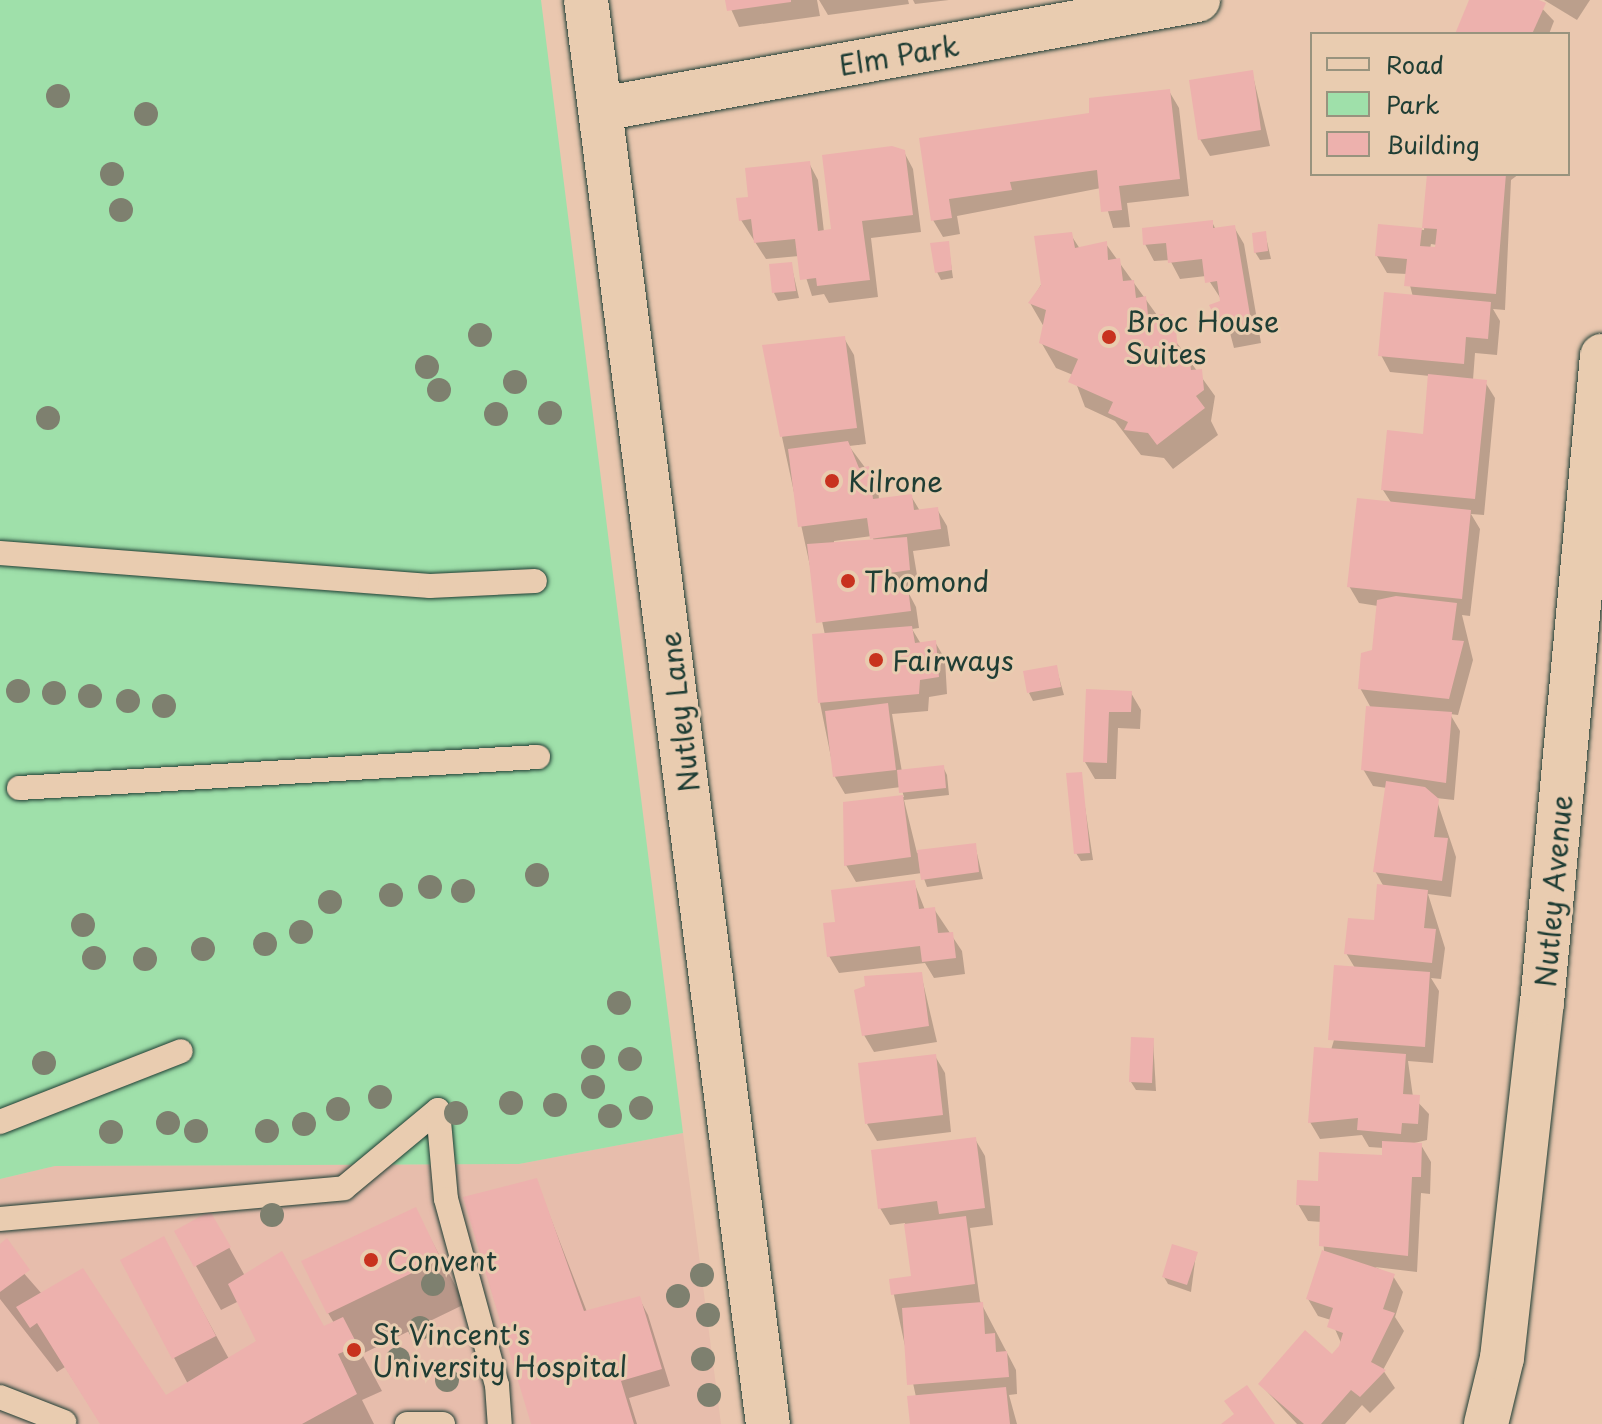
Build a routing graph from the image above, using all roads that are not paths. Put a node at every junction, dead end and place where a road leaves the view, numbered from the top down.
1 (586, 0) edge
2 (1198, 0) edge
3 (601, 109) junction
4 (1602, 356) edge
5 (0, 553) edge
6 (535, 581) dead end
7 (538, 757) dead end
8 (19, 788) dead end
9 (181, 1051) dead end
10 (0, 1122) edge
11 (0, 1219) edge
12 (0, 1397) edge
13 (64, 1422) edge
14 (407, 1424) edge
15 (443, 1424) edge
16 (500, 1424) edge
17 (768, 1424) edge
18 (1486, 1424) edge

1 - 3 street, Nutley Lane
2 - 3 street, Elm Park
3 - 17 street, Nutley Lane
4 - 18 street, Nutley Avenue
5 - 6 lane
7 - 8 lane
9 - 10 lane
11 - 16 lane
12 - 13 lane
14 - 15 lane

